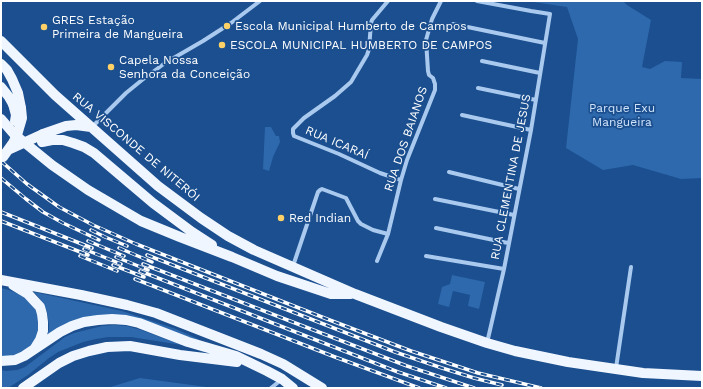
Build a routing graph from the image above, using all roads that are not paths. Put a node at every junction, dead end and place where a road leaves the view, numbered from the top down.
1 (260, 1) edge
2 (388, 1) edge
3 (441, 1) edge
4 (477, 1) edge
5 (453, 24) dead end
6 (1, 41) edge
7 (545, 43) junction
8 (482, 61) dead end
9 (1, 64) edge
10 (540, 73) junction
11 (1, 87) edge
12 (478, 88) dead end
13 (536, 100) junction
14 (462, 115) dead end
15 (1, 119) edge
16 (91, 127) junction
17 (531, 130) junction
18 (1, 155) edge
19 (449, 172) dead end
20 (401, 180) junction
21 (519, 189) junction
22 (435, 199) dead end
23 (514, 215) junction
24 (436, 228) dead end
25 (388, 234) junction
26 (508, 243) junction
27 (426, 256) dead end
28 (232, 257) junction
29 (377, 261) dead end
30 (283, 262) junction
31 (293, 266) junction
32 (631, 267) dead end
33 (504, 269) junction
34 (277, 276) junction
35 (2, 280) edge
36 (355, 294) junction
37 (487, 344) junction
38 (34, 350) junction
39 (1, 360) edge
40 (252, 364) junction
41 (616, 369) junction
42 (702, 376) edge
43 (282, 380) junction
44 (23, 388) edge
45 (271, 388) edge
46 (293, 388) edge
47 (322, 388) edge

1 - 16 street
2 - 20 street, RUA ICARAÍ
3 - 20 street, RUA DOS BAIANOS
4 - 7 street, RUA CLEMENTINA DE JESUS
5 - 7 street
6 - 16 main road, RUA VISCONDE DE NITERÓI
7 - 10 street, RUA CLEMENTINA DE JESUS
8 - 10 street
9 - 18 main road, bridge
10 - 13 street, RUA CLEMENTINA DE JESUS
11 - 18 main road, bridge
12 - 13 street
13 - 17 street, RUA CLEMENTINA DE JESUS
14 - 17 street
15 - 28 main road, RUA VISCONDE DE NITERÓI
16 - 18 main road, bridge
16 - 30 main road, RUA VISCONDE DE NITERÓI
17 - 21 street, RUA CLEMENTINA DE JESUS
18 - 28 main road
19 - 21 street
20 - 25 street, RUA DOS BAIANOS
21 - 23 street, RUA CLEMENTINA DE JESUS
22 - 23 street
23 - 26 street, RUA CLEMENTINA DE JESUS
24 - 26 street
25 - 29 street, RUA DOS BAIANOS
25 - 31 street
26 - 33 street, RUA CLEMENTINA DE JESUS
27 - 33 street
28 - 34 main road, RUA VISCONDE DE NITERÓI
30 - 31 main road, RUA VISCONDE DE NITERÓI
30 - 34 main road
31 - 36 main road, RUA VISCONDE DE NITERÓI
32 - 41 street
33 - 37 street, RUA CLEMENTINA DE JESUS
34 - 36 main road, RUA VISCONDE DE NITERÓI
35 - 38 main road
35 - 47 main road
36 - 37 main road, RUA VISCONDE DE NITERÓI
37 - 41 main road, RUA VISCONDE DE NITERÓI
38 - 39 main road
38 - 40 main road
40 - 43 main road
40 - 44 main road
41 - 42 main road, RUA VISCONDE DE NITERÓI
43 - 45 street
43 - 46 main road

